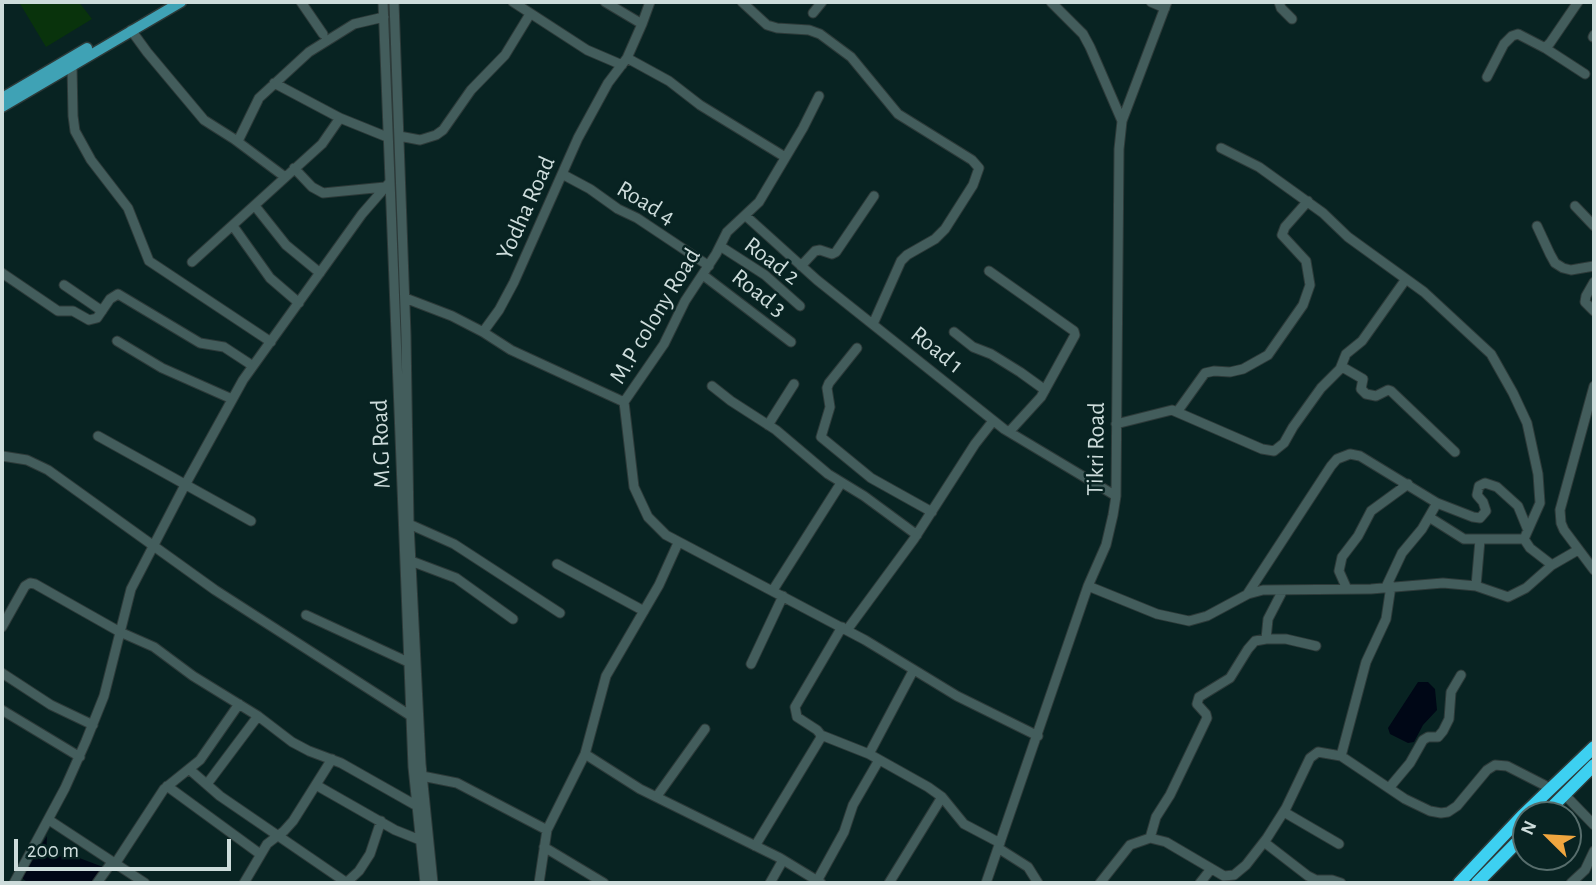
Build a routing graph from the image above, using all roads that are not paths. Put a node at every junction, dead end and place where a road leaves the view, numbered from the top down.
1 (166, 2) edge
2 (181, 2) edge
3 (301, 2) edge
4 (383, 2) edge
5 (394, 2) edge
6 (513, 2) edge
7 (605, 2) edge
8 (650, 2) edge
9 (822, 2) edge
10 (1051, 2) edge
11 (1151, 2) edge
12 (1279, 2) edge
13 (1578, 2) edge
14 (746, 3) edge
15 (1166, 5) edge
16 (813, 13) dead end
17 (530, 14) junction
18 (384, 18) junction
19 (1292, 19) dead end
20 (642, 24) junction
21 (131, 30) junction
22 (323, 34) dead end
23 (1545, 48) junction
24 (624, 62) junction
25 (72, 66) junction
26 (1586, 74) dead end
27 (1487, 77) dead end
28 (274, 83) junction
29 (819, 96) dead end
30 (2, 98) edge
31 (2, 107) edge
32 (340, 118) junction
33 (1122, 121) junction
34 (387, 136) junction
35 (400, 136) junction
36 (238, 141) junction
37 (1221, 148) dead end
38 (785, 157) junction
39 (294, 168) junction
40 (562, 174) junction
41 (285, 177) junction
42 (387, 185) junction
43 (874, 196) dead end
44 (1308, 201) junction
45 (255, 206) junction
46 (1574, 206) dead end
47 (746, 216) junction
48 (233, 226) junction
49 (1537, 226) dead end
50 (1594, 226) edge
51 (720, 246) junction
52 (192, 262) dead end
53 (709, 266) junction
54 (800, 266) junction
55 (1594, 266) edge
56 (989, 271) dead end
57 (2, 273) edge
58 (320, 273) junction
59 (703, 275) junction
60 (1406, 279) junction
61 (1594, 282) edge
62 (64, 285) dead end
63 (405, 298) junction
64 (299, 303) junction
65 (800, 306) dead end
66 (102, 312) junction
67 (1594, 312) edge
68 (873, 324) junction
69 (483, 332) junction
70 (954, 332) dead end
71 (117, 341) dead end
72 (271, 342) junction
73 (791, 342) dead end
74 (857, 348) dead end
75 (253, 366) junction
76 (1340, 369) junction
77 (794, 384) dead end
78 (712, 386) dead end
79 (1594, 386) edge
80 (1045, 390) junction
81 (232, 399) junction
82 (624, 402) junction
83 (1177, 412) junction
84 (993, 421) junction
85 (1116, 424) junction
86 (768, 425) junction
87 (1009, 432) junction
88 (98, 436) dead end
89 (1455, 452) dead end
90 (2, 456) edge
91 (841, 483) junction
92 (1408, 484) junction
93 (185, 485) junction
94 (1116, 496) junction
95 (1437, 503) junction
96 (932, 512) junction
97 (1430, 517) junction
98 (251, 521) dead end
99 (409, 524) junction
100 (1527, 528) junction
101 (917, 535) junction
102 (1524, 538) junction
103 (1480, 540) junction
104 (678, 543) junction
105 (153, 546) junction
106 (1578, 550) junction
107 (411, 561) junction
108 (557, 564) dead end
109 (1552, 565) junction
110 (1594, 570) edge
111 (1088, 586) junction
112 (1388, 586) junction
113 (1476, 586) junction
114 (409, 589) junction
115 (1347, 589) junction
116 (773, 590) junction
117 (1283, 590) junction
118 (1248, 594) junction
119 (783, 596) junction
120 (644, 611) junction
121 (560, 613) dead end
122 (306, 615) dead end
123 (513, 619) dead end
124 (2, 626) edge
125 (845, 629) junction
126 (120, 632) junction
127 (1266, 639) junction
128 (1316, 646) dead end
129 (408, 662) junction
130 (751, 664) dead end
131 (913, 671) junction
132 (2, 673) edge
133 (1461, 675) dead end
134 (239, 704) junction
135 (2, 710) edge
136 (258, 716) junction
137 (411, 716) junction
138 (93, 725) junction
139 (705, 729) dead end
140 (821, 734) junction
141 (1038, 736) junction
142 (1594, 747) edge
143 (585, 754) junction
144 (869, 754) junction
145 (1341, 756) junction
146 (80, 757) junction
147 (332, 759) junction
148 (879, 760) junction
149 (1594, 765) edge
150 (189, 769) junction
151 (419, 773) junction
152 (207, 784) junction
153 (316, 785) junction
154 (167, 786) junction
155 (1389, 788) junction
156 (1550, 788) junction
157 (1565, 794) junction
158 (657, 796) junction
159 (942, 797) junction
160 (1558, 801) edge
161 (417, 806) junction
162 (1284, 811) junction
163 (49, 820) junction
164 (381, 821) junction
165 (1594, 825) edge
166 (547, 830) junction
167 (278, 837) junction
168 (1150, 838) junction
169 (420, 840) junction
170 (1264, 842) junction
171 (1339, 844) dead end
172 (999, 845) junction
173 (755, 846) junction
174 (1512, 847) edge
175 (544, 848) junction
176 (1594, 851) edge
177 (260, 854) junction
178 (783, 860) junction
179 (114, 863) junction
180 (1210, 869) junction
181 (1585, 870) junction
182 (1594, 877) edge
183 (19, 881) edge
184 (819, 882) edge
185 (97, 883) edge
186 (145, 883) edge
187 (244, 883) edge
188 (346, 883) edge
189 (425, 883) edge
190 (433, 883) edge
191 (539, 883) edge
192 (604, 883) edge
193 (770, 883) edge
194 (889, 883) edge
195 (986, 883) edge
196 (1038, 883) edge
197 (1100, 883) edge
198 (1200, 883) edge
199 (1341, 883) edge
200 (1458, 883) edge
201 (1477, 883) edge
202 (1571, 883) edge

1 - 30 main road
2 - 21 main road
3 - 22 street
4 - 18 street, M.G Road
5 - 35 street, M.G Road
6 - 17 street
7 - 20 street
8 - 20 street, Yodha Road
9 - 16 street
10 - 33 street
11 - 15 street
12 - 19 street
13 - 23 street
14 - 68 street
15 - 33 street, Tikri Road
17 - 24 street
17 - 35 street
18 - 28 street
18 - 34 street, M.G Road
20 - 24 street, Yodha Road
21 - 25 main road
21 - 36 street
23 - 26 street
23 - 27 street
24 - 38 street
24 - 40 street, Yodha Road
25 - 31 main road
25 - 72 street
28 - 32 street
28 - 36 street
29 - 38 street, M.P colony Road
32 - 34 street
32 - 39 street
33 - 85 street, Tikri Road
34 - 42 street, M.G Road
35 - 63 street, M.G Road
36 - 41 street
37 - 44 street
38 - 47 street, M.P colony Road
39 - 41 street
39 - 42 street
40 - 53 street, Road 4
40 - 69 street, Yodha Road
41 - 45 street
42 - 58 street
42 - 114 street, M.G Road
43 - 54 street
44 - 60 street
44 - 83 street
45 - 48 street
45 - 58 street
46 - 50 street
47 - 51 street, M.P colony Road
47 - 54 street, Road 1
48 - 52 street
48 - 64 street
49 - 55 street
51 - 53 street, M.P colony Road
51 - 65 street, Road 2
53 - 59 street, M.P colony Road
54 - 68 street, Road 1
56 - 80 street
57 - 66 street
58 - 64 street
59 - 73 street, Road 3
59 - 82 street, M.P colony Road
60 - 76 street
60 - 100 street
61 - 67 street
62 - 66 street
63 - 69 street
63 - 99 street, M.G Road
64 - 72 street
66 - 75 street
68 - 84 street, Road 1
69 - 82 street, M.P colony Road
70 - 80 street
71 - 81 street
72 - 75 street
74 - 96 street
75 - 81 street
76 - 83 street
76 - 89 street
77 - 86 street
78 - 86 street
79 - 106 street
80 - 87 street
81 - 93 street
82 - 104 street
83 - 85 street
84 - 87 street, Road 1
84 - 96 street
85 - 94 street, Tikri Road
86 - 91 street
87 - 94 street, Road 1
88 - 93 street
90 - 105 street
91 - 101 street
91 - 116 street
92 - 95 street
92 - 115 street
92 - 118 street
93 - 98 street
93 - 105 street
94 - 111 street, Tikri Road
95 - 97 street
95 - 100 street
96 - 101 street
97 - 103 street
97 - 112 street
99 - 107 street, M.G Road
99 - 121 street
100 - 102 street
101 - 125 street
102 - 103 street
102 - 109 street
103 - 113 street
104 - 116 street
104 - 120 street
105 - 126 street
105 - 137 street
106 - 109 street
106 - 110 street
107 - 114 street, M.G Road
107 - 123 street
108 - 120 street
109 - 113 street
111 - 118 street
111 - 141 street, Tikri Road
112 - 113 street
112 - 115 street
112 - 145 street
114 - 129 street, M.G Road
114 - 151 street, M.G Road
115 - 117 street
116 - 119 street
117 - 118 street
117 - 127 street
119 - 125 street
119 - 130 street
120 - 143 street
122 - 129 street
124 - 126 street
125 - 131 street
125 - 140 street
126 - 134 street
126 - 138 street
127 - 128 street
127 - 168 street
129 - 137 street, M.G Road
131 - 141 street
131 - 144 street
132 - 138 street
133 - 155 street
134 - 136 street
134 - 150 street
135 - 146 street
136 - 147 street
136 - 152 street
137 - 151 street, M.G Road
138 - 146 street
139 - 158 street
140 - 144 street
140 - 173 street
141 - 172 street, Tikri Road
142 - 156 highway
143 - 158 street
143 - 166 street
144 - 148 street
145 - 155 street
145 - 162 street
146 - 163 street
147 - 153 street
147 - 161 street
148 - 159 street
148 - 184 street
149 - 157 highway
150 - 152 street
150 - 154 street
151 - 161 street, M.G Road
151 - 166 street
151 - 190 street, M.G Road
152 - 167 street
153 - 164 street
153 - 167 street
154 - 177 street
154 - 179 street
155 - 156 street
156 - 200 highway
157 - 160 highway
157 - 165 street
158 - 173 street
159 - 172 street
159 - 194 street
161 - 169 street, M.G Road
162 - 170 street
162 - 171 street
163 - 179 street
163 - 183 street
164 - 169 street
164 - 188 street
166 - 175 street
167 - 177 street
167 - 188 street
168 - 180 street
168 - 197 street
169 - 189 street, M.G Road
170 - 180 street
170 - 199 street
172 - 195 street, Tikri Road
172 - 196 street
173 - 178 street
174 - 201 highway
175 - 191 street
175 - 192 street
176 - 181 street
177 - 187 street
178 - 184 street
178 - 193 street
179 - 185 street
179 - 186 street
180 - 198 street
181 - 182 street
181 - 202 street

